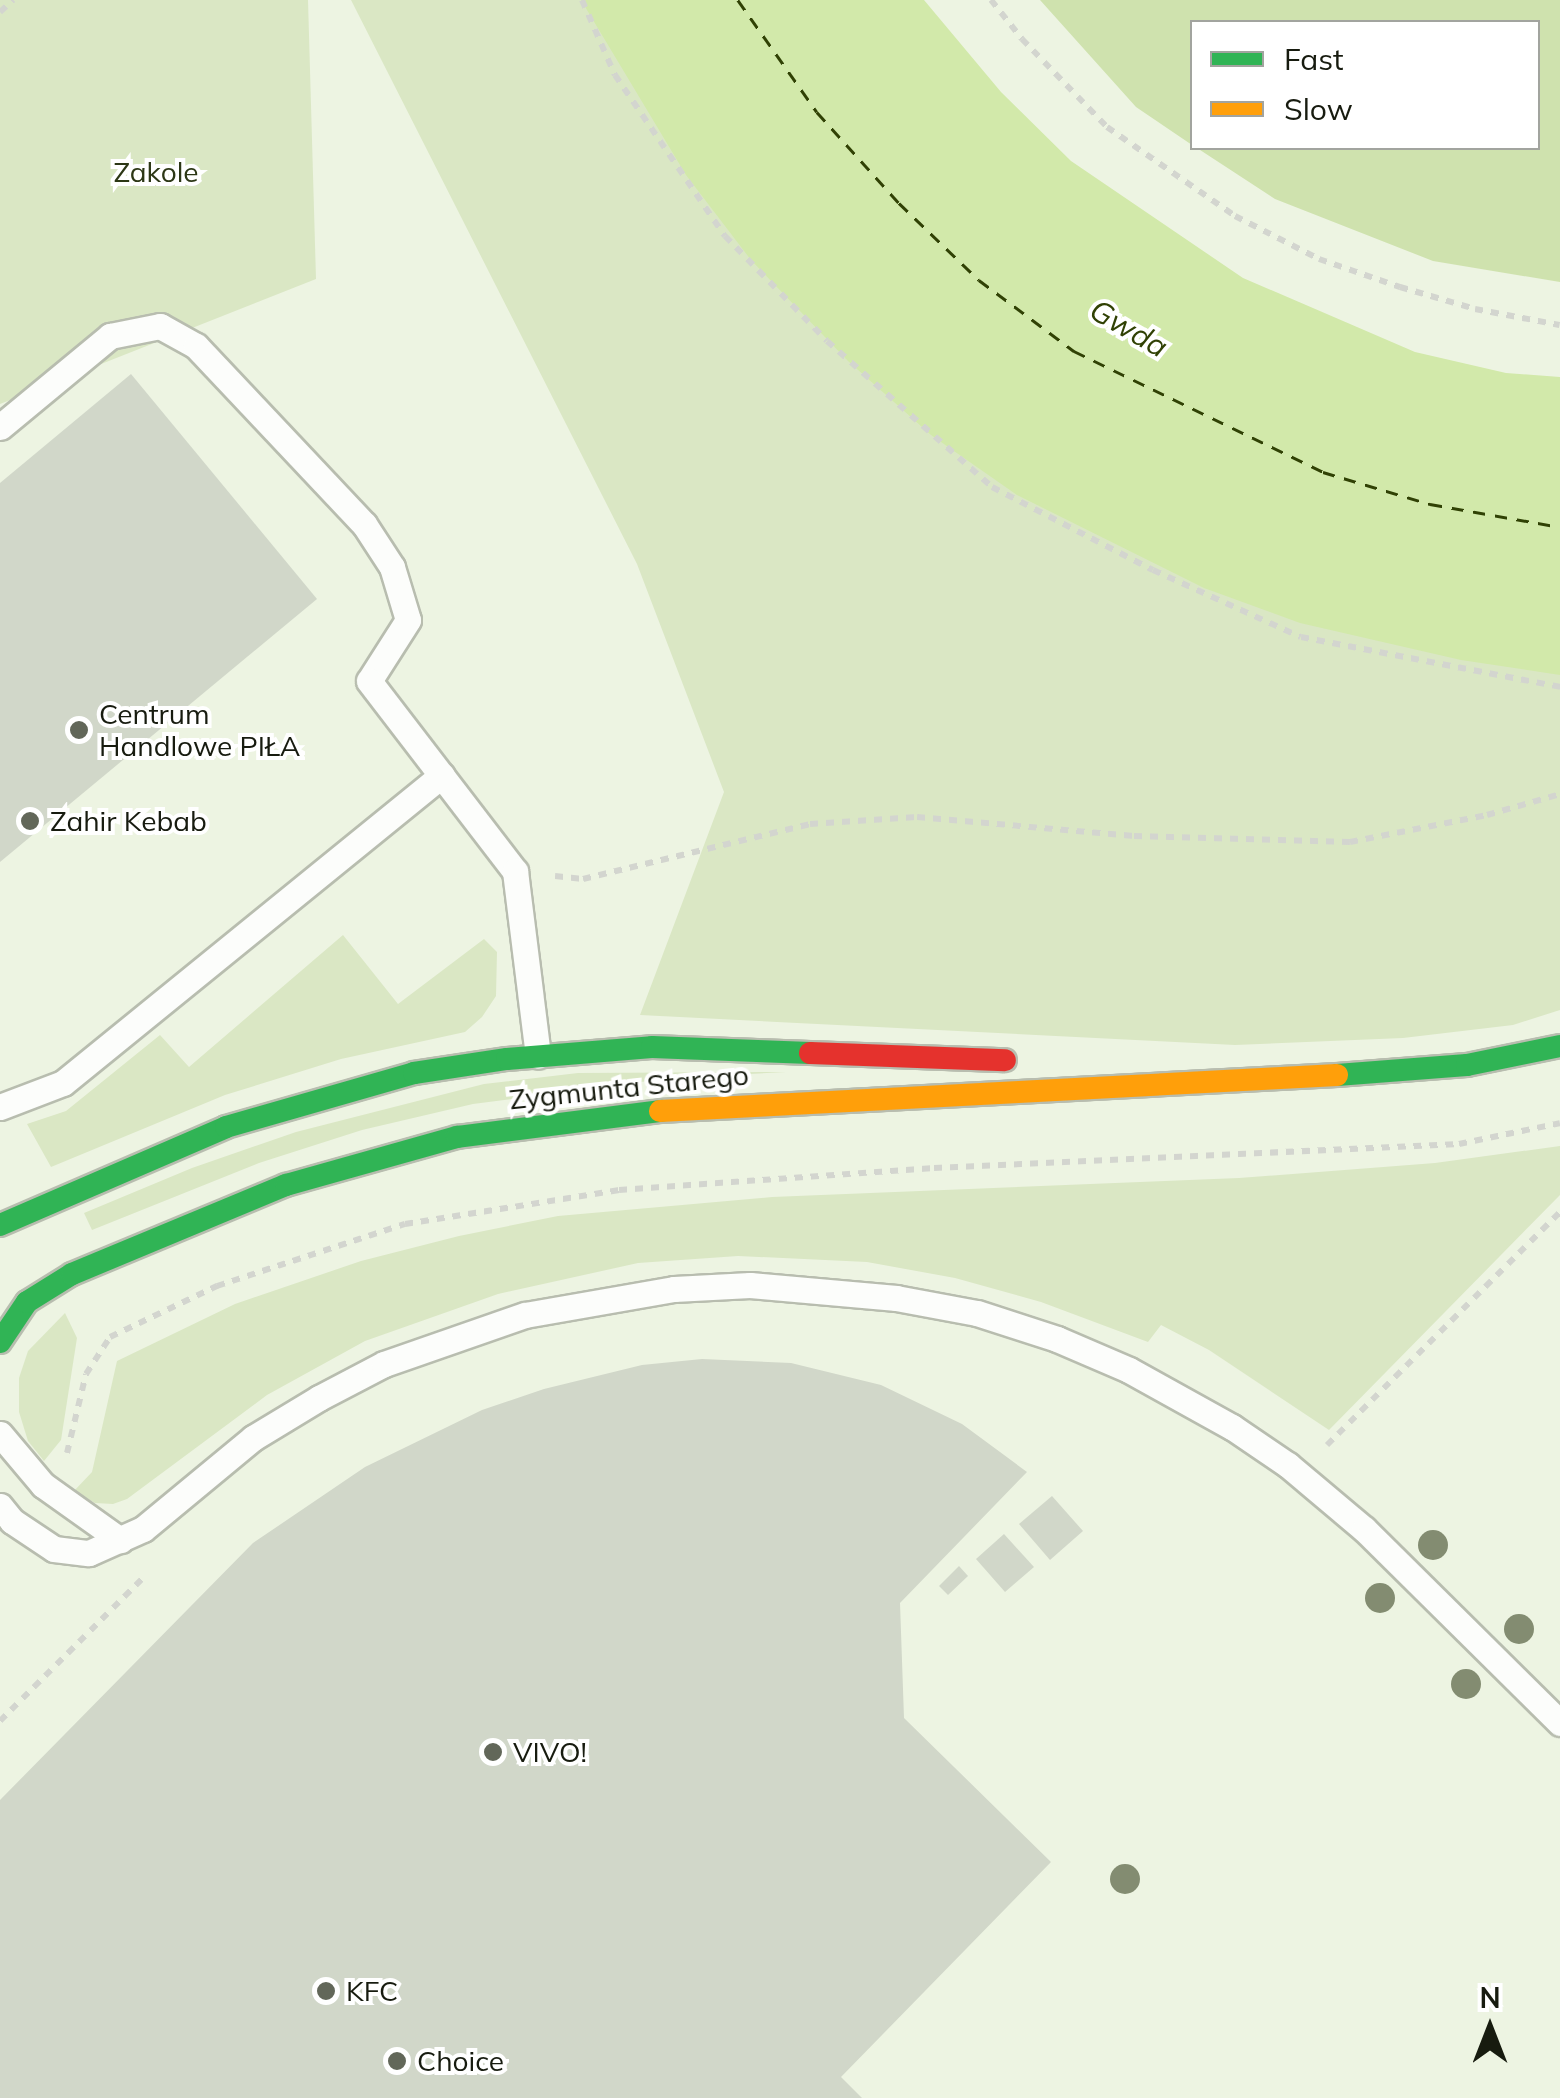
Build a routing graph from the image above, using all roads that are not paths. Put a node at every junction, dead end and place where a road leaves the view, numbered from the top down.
1 (0, 427) edge
2 (442, 774) junction
3 (1560, 1046) edge
4 (538, 1056) junction
5 (1025, 1061) dead end
6 (1084, 1064) dead end
7 (1317, 1077) junction
8 (0, 1108) edge
9 (0, 1225) edge
10 (0, 1342) edge
11 (0, 1434) edge
12 (0, 1506) edge
13 (120, 1540) junction
14 (1560, 1722) edge

1 - 2 lane
2 - 4 lane
2 - 8 lane
3 - 7 street, Zygmunta Starego
4 - 5 street, Zygmunta Starego
4 - 9 street, Zygmunta Starego
6 - 7 street, Zygmunta Starego
7 - 10 street, Zygmunta Starego
11 - 13 lane
12 - 13 lane
13 - 14 lane

